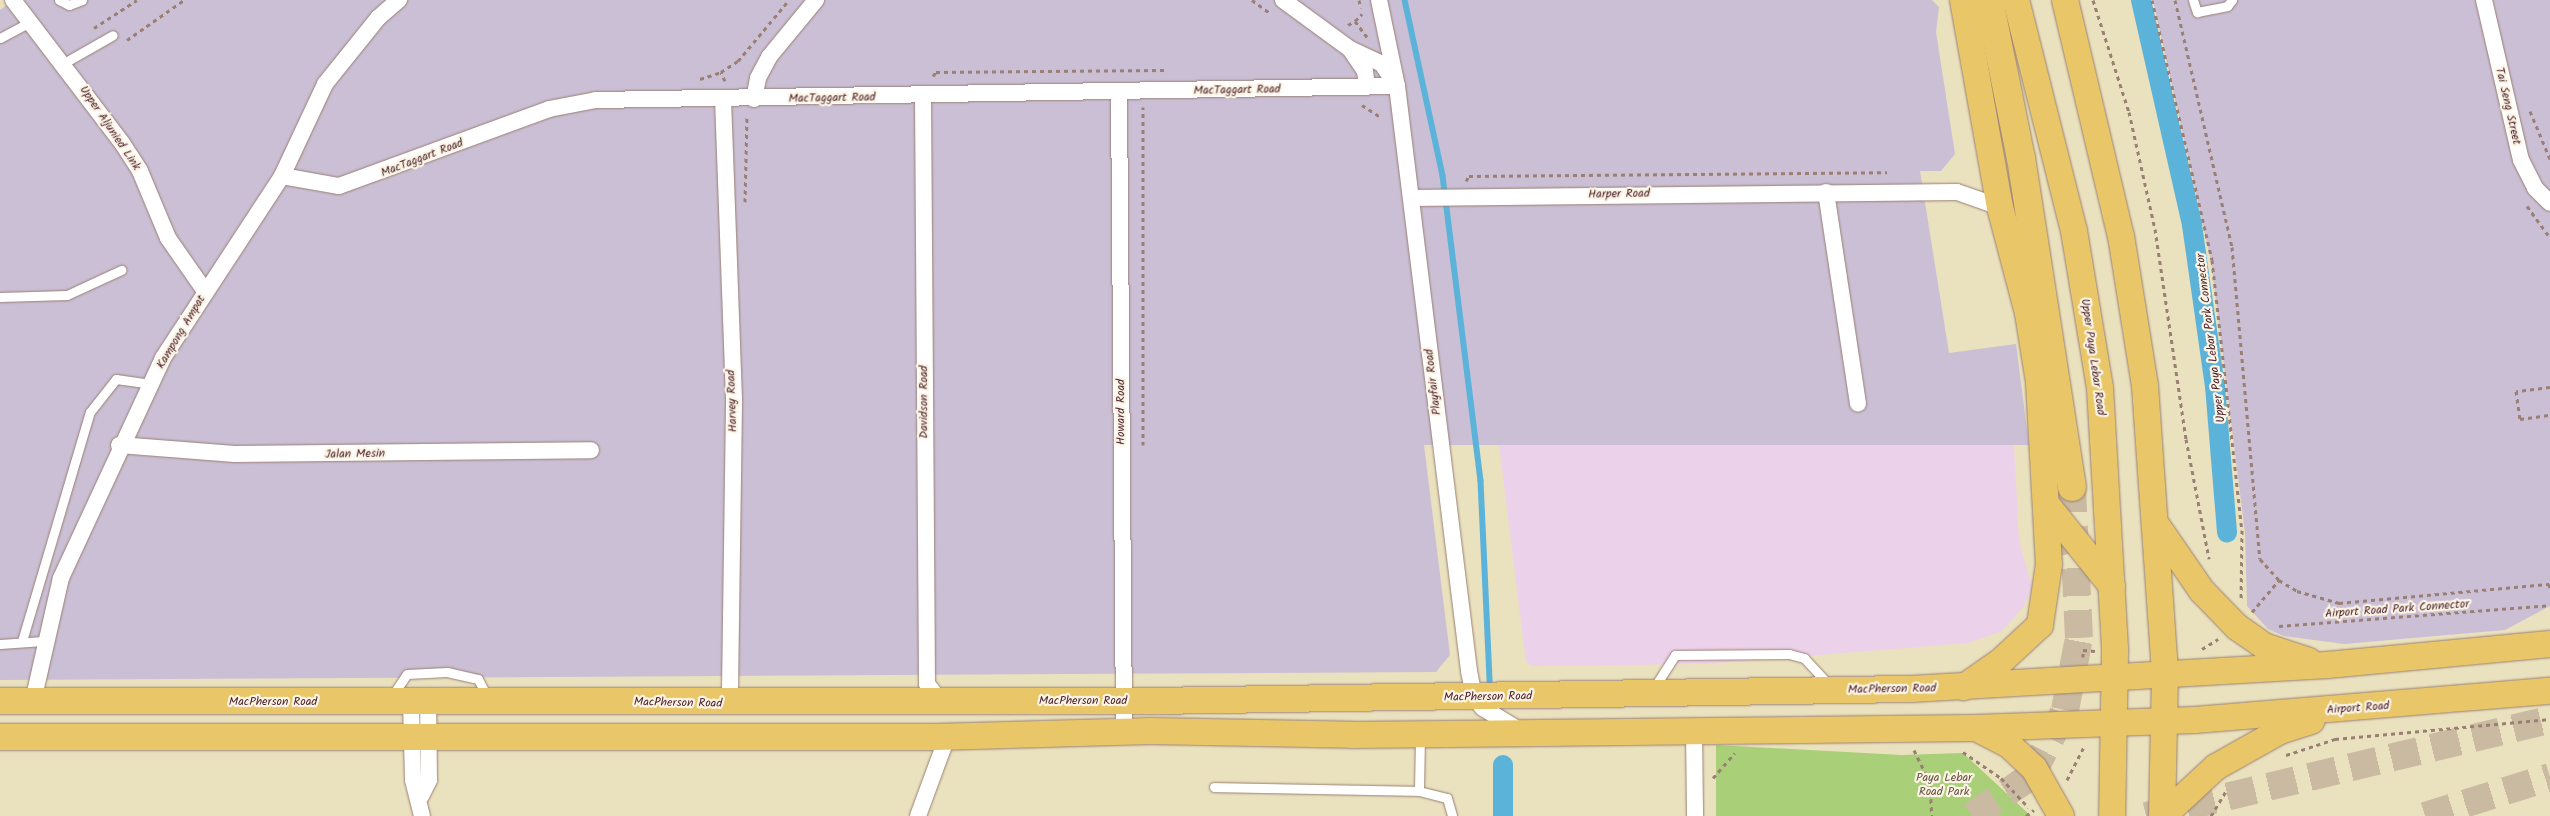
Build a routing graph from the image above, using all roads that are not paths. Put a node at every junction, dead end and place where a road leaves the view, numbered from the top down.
1 (13, 0) edge
2 (59, 0) edge
3 (82, 0) edge
4 (399, 0) edge
5 (816, 0) edge
6 (1283, 0) edge
7 (1379, 0) edge
8 (1963, 0) edge
9 (1989, 0) edge
10 (2016, 0) edge
11 (2193, 0) edge
12 (2232, 0) edge
13 (2484, 0) edge
14 (2069, 3) edge
15 (30, 22) junction
16 (113, 35) dead end
17 (0, 38) edge
18 (1350, 49) junction
19 (64, 63) junction
20 (1397, 86) junction
21 (1367, 87) junction
22 (1119, 92) junction
23 (923, 96) junction
24 (729, 99) junction
25 (754, 99) junction
26 (282, 176) junction
27 (1826, 192) junction
28 (1411, 198) junction
29 (2550, 203) edge
30 (2000, 207) junction
31 (121, 270) dead end
32 (205, 291) junction
33 (0, 297) edge
34 (151, 384) junction
35 (1858, 404) dead end
36 (119, 445) junction
37 (591, 450) dead end
38 (2072, 487) tunnel mouth
39 (2047, 504) junction
40 (2156, 526) junction
41 (2112, 586) junction
42 (22, 641) junction
43 (43, 641) junction
44 (0, 644) edge
45 (2550, 644) edge
46 (2327, 665) junction
47 (2165, 675) junction
48 (2115, 677) junction
49 (1963, 687) junction
50 (1834, 690) junction
51 (2550, 691) edge
52 (1650, 693) junction
53 (1474, 697) junction
54 (488, 699) junction
55 (0, 701) edge
56 (33, 701) junction
57 (1123, 701) junction
58 (410, 702) junction
59 (941, 702) junction
60 (730, 704) junction
61 (2350, 709) junction
62 (2115, 721) junction
63 (2165, 721) junction
64 (1976, 728) junction
65 (1694, 731) junction
66 (1124, 732) junction
67 (1531, 733) junction
68 (1420, 734) junction
69 (420, 735) junction
70 (0, 737) edge
71 (941, 737) junction
72 (927, 780) junction
73 (1214, 787) dead end
74 (1419, 791) junction
75 (422, 816) edge
76 (908, 816) edge
77 (918, 816) edge
78 (1452, 816) edge
79 (1695, 816) edge
80 (2061, 816) edge
81 (2112, 816) edge
82 (2162, 816) edge

1 - 15 street, Upper Aljunied Link
2 - 3 lane
4 - 26 street, Kampong Ampat
5 - 25 street
6 - 18 street
7 - 20 street, Playfair Road
8 - 30 main road
9 - 38 highway
10 - 41 main road, Upper Paya Lebar Road
11 - 12 lane
13 - 29 street, Tai Seng Street
14 - 40 main road
15 - 17 lane
15 - 19 street, Upper Aljunied Link
16 - 19 lane
18 - 20 street
18 - 21 street
19 - 32 street, Upper Aljunied Link
20 - 21 street, MacTaggart Road
20 - 28 street, Playfair Road
21 - 22 street, MacTaggart Road
22 - 23 street, MacTaggart Road
22 - 57 street, Howard Road
23 - 25 street, MacTaggart Road
23 - 59 street, Davidson Road
24 - 25 street, MacTaggart Road
24 - 26 street, MacTaggart Road
24 - 60 street, Harvey Road
26 - 32 street, Kampong Ampat
27 - 28 street, Harper Road
27 - 30 street, Harper Road
27 - 35 street
28 - 53 street, Playfair Road
30 - 39 main road
31 - 33 lane
32 - 34 street, Kampong Ampat
34 - 36 street, Kampong Ampat
34 - 42 lane
36 - 37 street, Jalan Mesin
36 - 43 street, Kampong Ampat
39 - 41 main road
39 - 49 main road
40 - 46 main road
40 - 47 main road
41 - 48 main road, Upper Paya Lebar Road
42 - 43 lane
42 - 44 lane
43 - 56 street, Kampong Ampat
45 - 46 main road
46 - 47 main road
47 - 48 main road, MacPherson Road
47 - 63 main road
48 - 49 main road, MacPherson Road
48 - 62 main road, Upper Paya Lebar Road
49 - 50 main road, MacPherson Road
50 - 52 main road, MacPherson Road
50 - 52 lane
51 - 61 main road, Airport Road
52 - 53 main road, MacPherson Road
53 - 57 main road, MacPherson Road
53 - 67 street
54 - 58 main road, MacPherson Road
54 - 58 lane
54 - 60 main road, MacPherson Road
55 - 56 main road, MacPherson Road
56 - 58 main road, MacPherson Road
57 - 59 main road, MacPherson Road
57 - 66 street, Howard Road
58 - 69 street
59 - 60 main road, MacPherson Road
61 - 63 main road, Airport Road
61 - 82 main road
62 - 63 main road
62 - 64 main road
62 - 81 main road, Upper Paya Lebar Road
63 - 82 main road
64 - 65 main road
64 - 80 main road
65 - 67 main road
65 - 79 street
66 - 68 main road
66 - 71 main road
67 - 68 main road
68 - 74 lane
69 - 70 main road
69 - 71 main road
69 - 75 street
71 - 72 street
72 - 76 street
72 - 77 street
73 - 74 lane
74 - 78 lane

